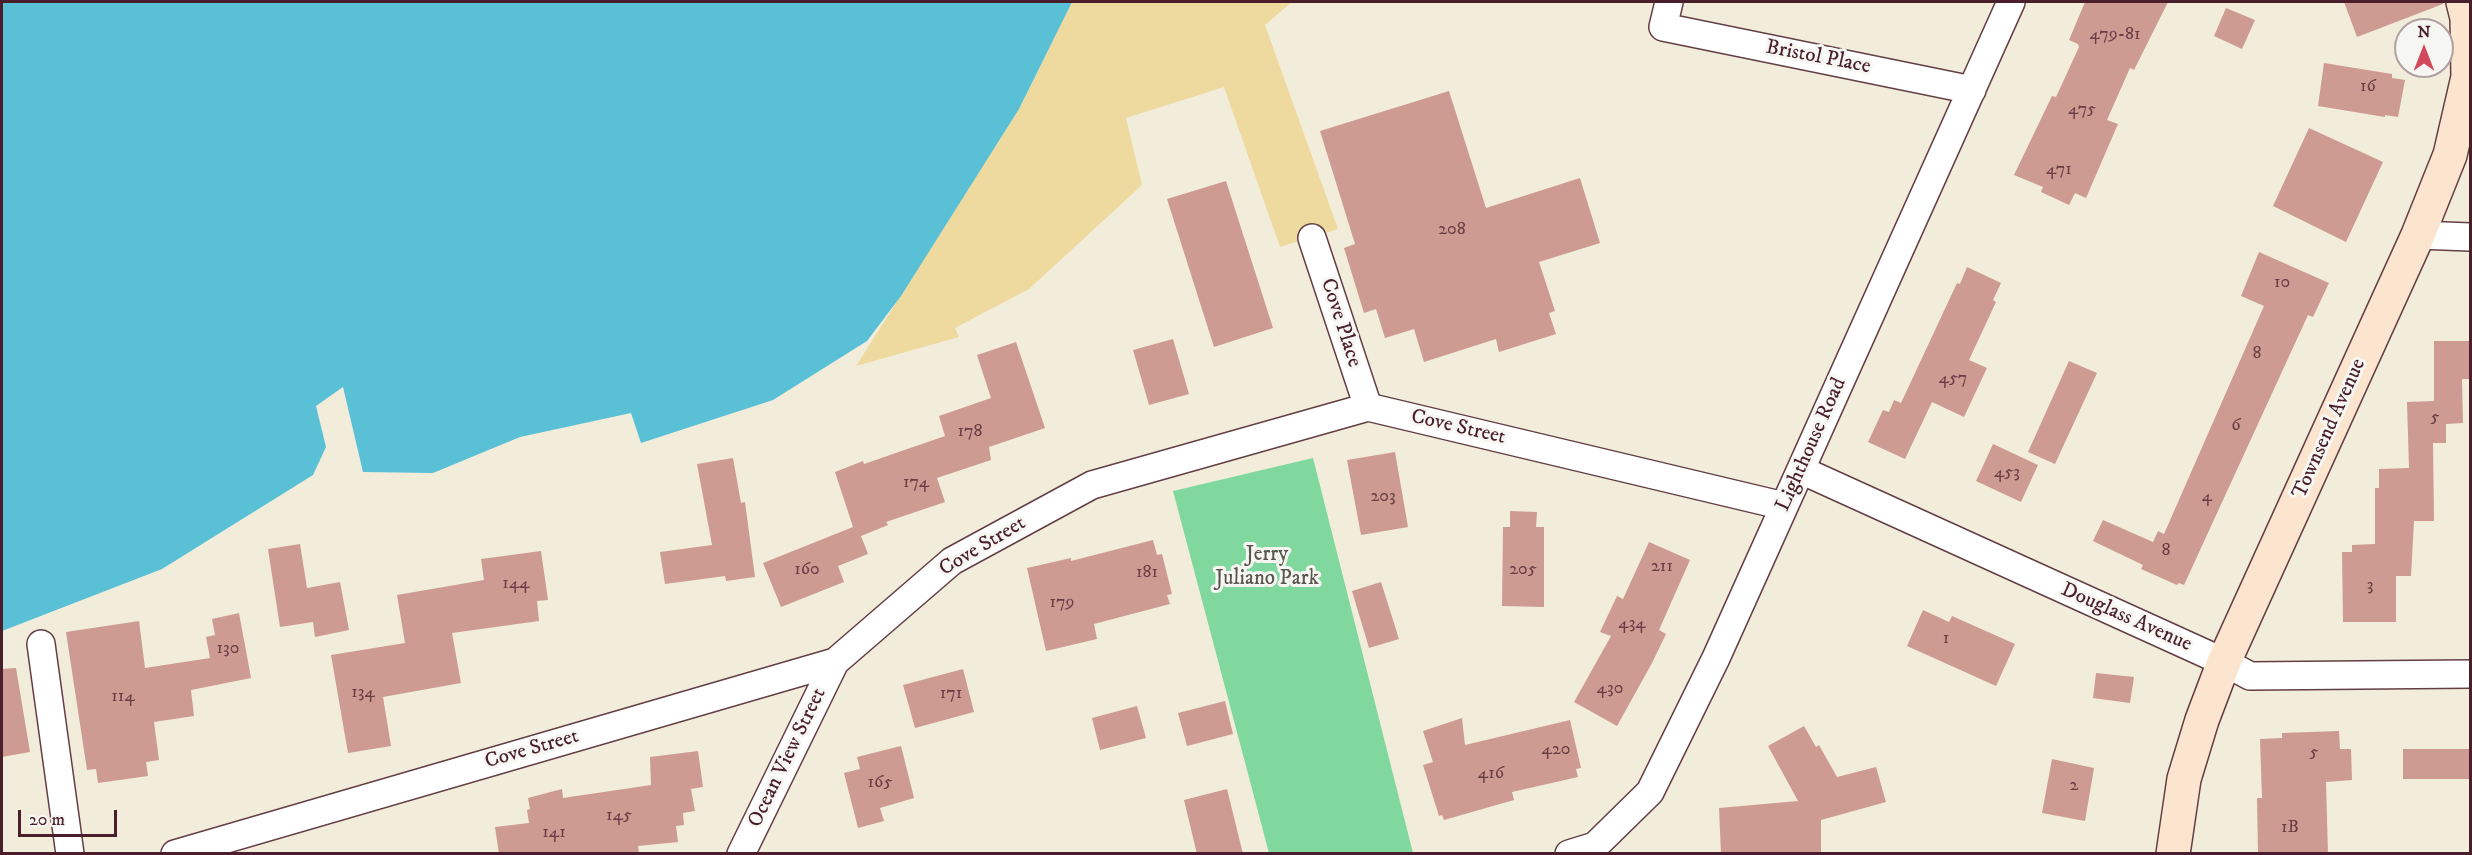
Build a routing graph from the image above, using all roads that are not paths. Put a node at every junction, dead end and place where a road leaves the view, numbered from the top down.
1 (2011, 2) edge
2 (2463, 2) edge
3 (1666, 14) edge
4 (1972, 90) junction
5 (2418, 235) junction
6 (2470, 237) edge
7 (1312, 238) dead end
8 (1368, 407) junction
9 (1801, 470) junction
10 (1784, 506) junction
11 (40, 644) dead end
12 (835, 662) junction
13 (2224, 662) junction
14 (2470, 674) edge
15 (1596, 850) edge
16 (70, 854) edge
17 (175, 854) edge
18 (741, 854) edge
19 (1569, 854) edge
20 (2173, 854) edge

1 - 4 street, Lighthouse Road
2 - 5 main road, Townsend Avenue
3 - 4 street, Bristol Place
4 - 9 street, Lighthouse Road
5 - 6 street
5 - 13 main road, Townsend Avenue
7 - 8 street, Cove Place
8 - 10 street, Cove Street
8 - 12 street, Cove Street
9 - 10 street, Lighthouse Road
9 - 13 street, Douglass Avenue
10 - 15 street, Lighthouse Road
11 - 16 street
12 - 17 street, Cove Street
12 - 18 street, Ocean View Street
13 - 14 street, Douglass Avenue
13 - 20 main road, Townsend Avenue
15 - 19 street, Lighthouse Road

